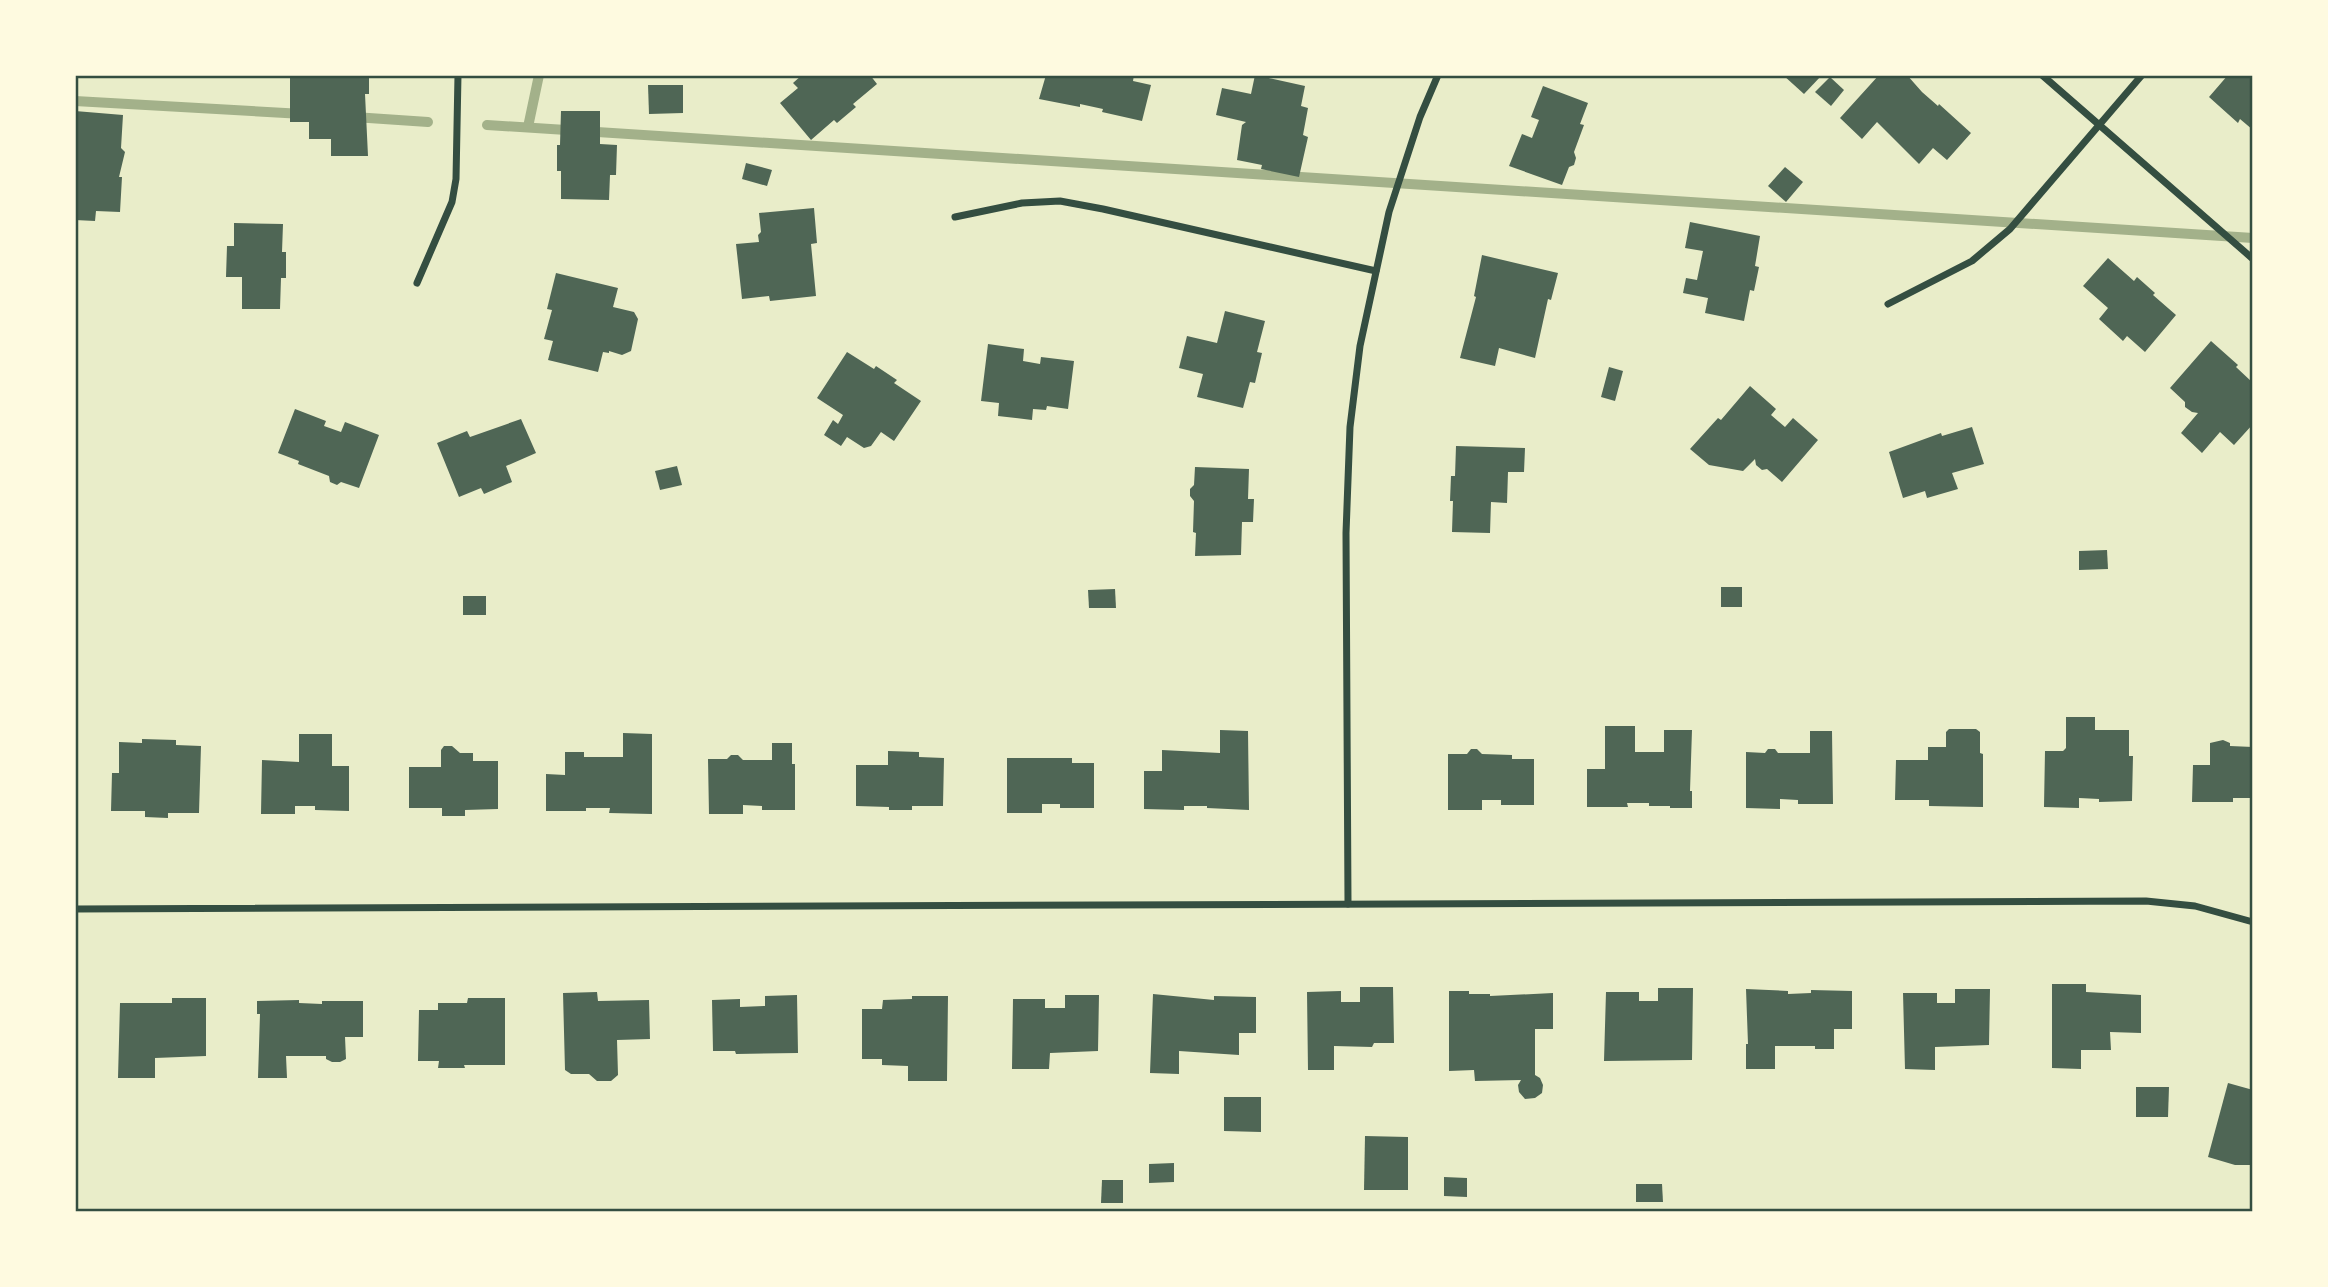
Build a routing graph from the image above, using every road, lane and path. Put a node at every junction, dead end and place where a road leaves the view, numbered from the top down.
1 (457, 75) edge
2 (1438, 75) edge
3 (2042, 75) edge
4 (2142, 75) edge
5 (2099, 125) junction
6 (955, 217) dead end
7 (2253, 259) edge
8 (1376, 271) junction
9 (417, 283) dead end
10 (1888, 303) dead end
11 (1348, 904) junction
12 (75, 909) edge
13 (2253, 922) edge

1 - 9 street
2 - 8 street
3 - 5 street
4 - 5 street
5 - 7 street
5 - 10 street
6 - 8 street
8 - 11 street
11 - 12 street
11 - 13 street

